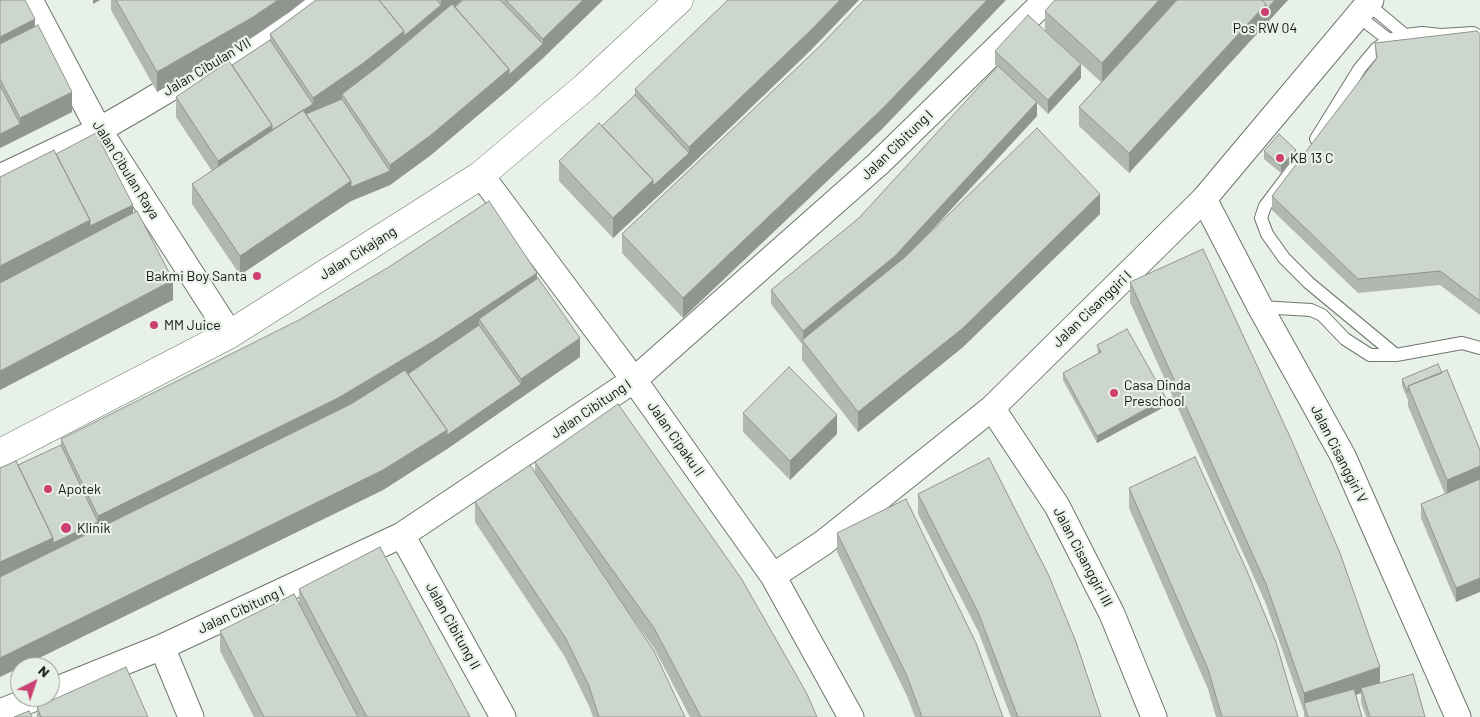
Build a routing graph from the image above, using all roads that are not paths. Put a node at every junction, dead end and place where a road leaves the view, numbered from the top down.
1 (30, 0) edge
2 (312, 0) edge
3 (679, 0) edge
4 (1046, 0) edge
5 (1366, 7) edge
6 (1405, 35) junction
7 (1480, 38) edge
8 (1389, 40) junction
9 (98, 130) junction
10 (481, 175) junction
11 (0, 177) edge
12 (1204, 199) junction
13 (1260, 307) junction
14 (230, 334) junction
15 (1480, 348) edge
16 (1396, 356) junction
17 (634, 380) junction
18 (992, 408) junction
19 (0, 452) edge
20 (402, 535) junction
21 (773, 576) junction
22 (162, 647) junction
23 (60, 688) edge
24 (13, 707) edge
25 (0, 712) edge
26 (191, 717) edge
27 (503, 717) edge
28 (851, 717) edge
29 (1154, 717) edge
30 (1458, 717) edge

1 - 9 street, Jalan Cibulan Raya
2 - 9 street, Jalan Cibulan VII
3 - 10 street, Jalan Cikajang
4 - 17 street, Jalan Cibitung I
5 - 6 lane
5 - 8 lane
5 - 12 street, Jalan Cisanggiri I
6 - 7 lane
6 - 8 lane
8 - 16 lane
9 - 11 street, Jalan Cibulan VII
9 - 14 street, Jalan Cibulan Raya
10 - 14 street, Jalan Cikajang
10 - 17 street, Jalan Cipaku II
12 - 13 street, Jalan Cisanggiri V
12 - 18 street, Jalan Cisanggiri I
13 - 16 lane
13 - 30 street, Jalan Cisanggiri V
14 - 19 street, Jalan Cikajang
15 - 16 lane
17 - 20 street, Jalan Cibitung I
17 - 21 street, Jalan Cipaku II
18 - 21 street, Jalan Cisanggiri I
18 - 29 street, Jalan Cisanggiri III
20 - 22 street, Jalan Cibitung I
20 - 27 street, Jalan Cibitung II
21 - 28 street, Jalan Cipaku II
22 - 23 street, Jalan Cibitung I
22 - 26 street
24 - 25 street

